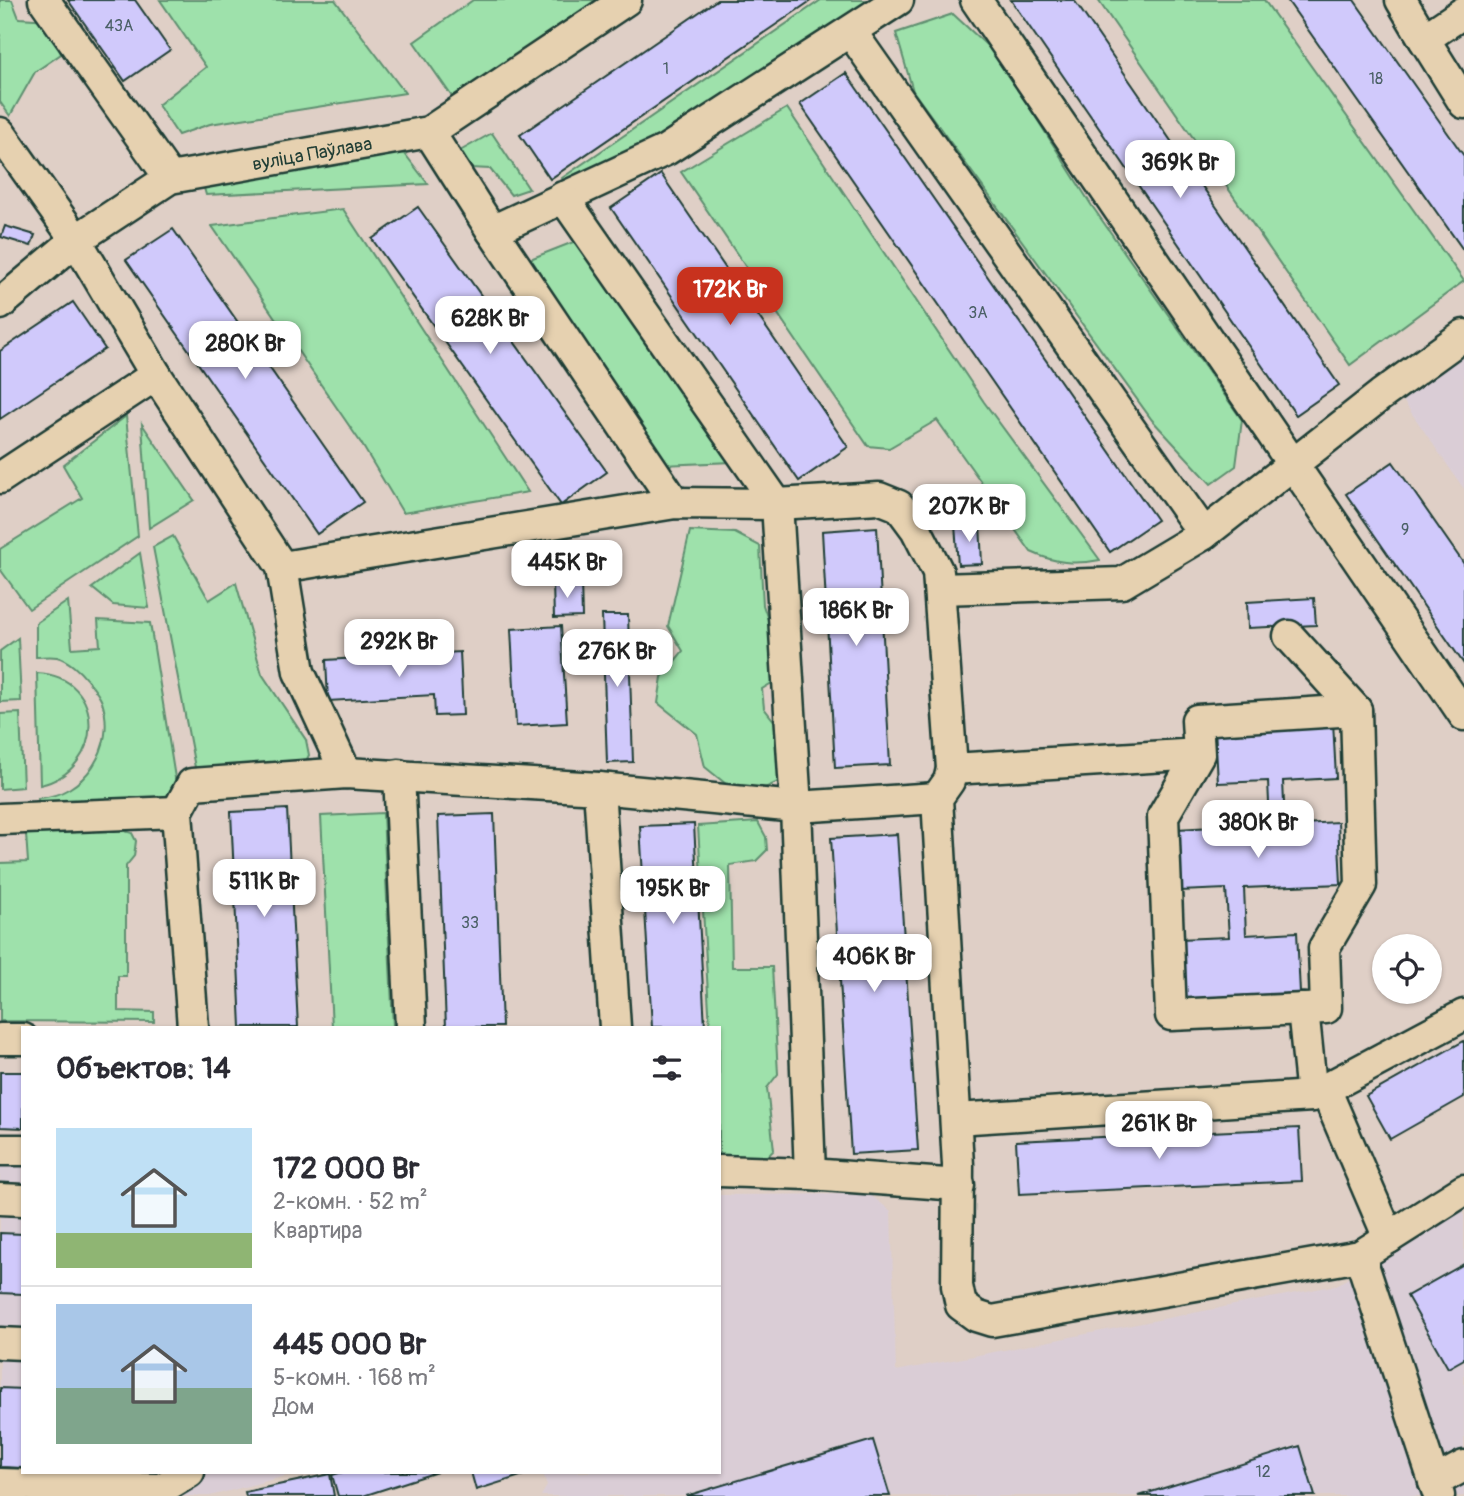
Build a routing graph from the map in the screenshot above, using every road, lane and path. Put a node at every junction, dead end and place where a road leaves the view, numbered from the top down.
1 (44, 0) edge
2 (626, 0) edge
3 (898, 0) edge
4 (976, 0) edge
5 (1401, 0) edge
6 (1464, 12) edge
7 (851, 32) junction
8 (1424, 39) junction
9 (1464, 103) edge
10 (429, 132) junction
11 (0, 133) edge
12 (170, 177) junction
13 (563, 197) junction
14 (492, 230) junction
15 (76, 240) junction
16 (0, 304) edge
17 (1464, 335) edge
18 (156, 374) junction
19 (1292, 464) junction
20 (0, 478) edge
21 (675, 503) junction
22 (777, 504) junction
23 (1204, 534) junction
24 (282, 567) junction
25 (940, 589) junction
26 (1289, 636) dead end
27 (1356, 710) junction
28 (1464, 715) edge
29 (1199, 754) junction
30 (952, 769) junction
31 (346, 772) junction
32 (399, 775) junction
33 (599, 788) junction
34 (937, 798) junction
35 (796, 807) junction
36 (177, 812) junction
37 (0, 819) edge
38 (1303, 1009) junction
39 (1464, 1015) edge
40 (193, 1026) edge
41 (411, 1026) edge
42 (615, 1026) edge
43 (0, 1039) edge
44 (21, 1040) edge
45 (1319, 1094) junction
46 (956, 1119) junction
47 (0, 1150) edge
48 (21, 1150) edge
49 (721, 1171) edge
50 (810, 1174) junction
51 (959, 1185) junction
52 (1464, 1190) edge
53 (0, 1199) edge
54 (21, 1200) edge
55 (1389, 1238) junction
56 (1360, 1256) junction
57 (0, 1343) edge
58 (21, 1344) edge
59 (1464, 1466) edge
60 (186, 1474) edge
61 (0, 1484) edge
62 (1436, 1489) edge

1 - 12 street
2 - 10 street, вуліца Паўлава
3 - 7 street
4 - 19 street
5 - 8 street
6 - 8 street
7 - 13 street
7 - 23 street
8 - 9 street
10 - 12 street, вуліца Паўлава
10 - 14 street
11 - 15 street
12 - 15 street, вуліца Паўлава
13 - 14 street
13 - 22 street
14 - 21 street
15 - 16 street, вуліца Паўлава
15 - 18 street
17 - 19 street
18 - 20 street
18 - 24 street
19 - 23 street
19 - 28 street
21 - 22 street
21 - 24 street
22 - 25 street
22 - 35 street
23 - 25 street
24 - 31 street
25 - 30 street
26 - 27 street
27 - 29 street
27 - 38 street
29 - 30 street
29 - 38 street
30 - 34 street
31 - 32 street
31 - 36 street
32 - 33 street
32 - 41 street
33 - 35 street
33 - 42 street
34 - 35 street
34 - 46 street
35 - 50 street
36 - 37 street
36 - 40 street
38 - 45 street
39 - 45 street
43 - 44 street
45 - 46 street
45 - 55 street
46 - 51 street
47 - 48 street
49 - 50 street
50 - 51 street
51 - 56 street
52 - 55 street
53 - 54 street
55 - 56 street
56 - 62 street
57 - 58 street
59 - 62 street
60 - 61 street

